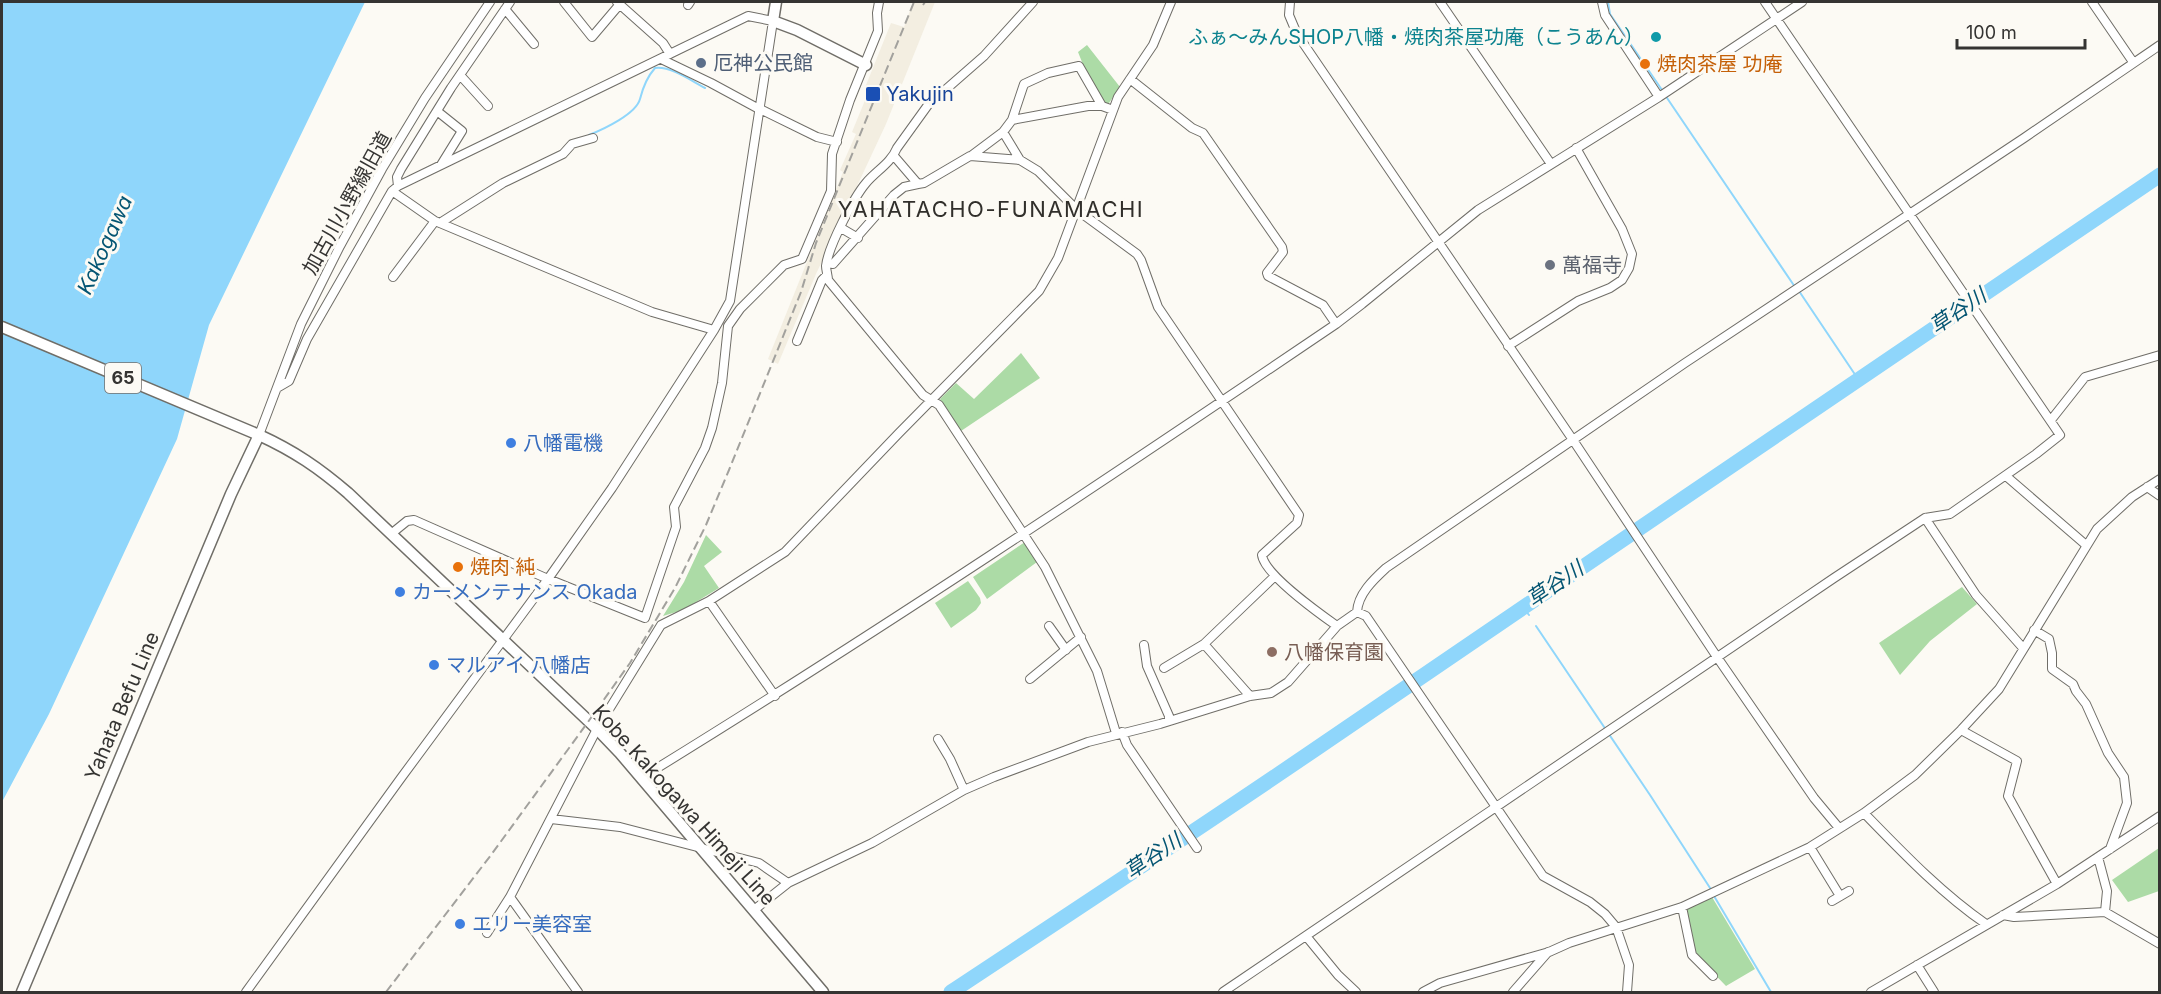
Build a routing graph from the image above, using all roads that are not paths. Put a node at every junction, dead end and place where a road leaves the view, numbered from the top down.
1 (490, 2) edge
2 (564, 2) edge
3 (776, 2) edge
4 (879, 2) edge
5 (1033, 2) edge
6 (1171, 2) edge
7 (1290, 2) edge
8 (1440, 2) edge
9 (1602, 2) edge
10 (1765, 2) edge
11 (1802, 2) edge
12 (2092, 2) edge
13 (618, 3) edge
14 (508, 5) edge
15 (1777, 19) junction
16 (773, 21) junction
17 (534, 44) dead end
18 (2160, 45) edge
19 (670, 54) junction
20 (661, 59) junction
21 (2133, 62) junction
22 (866, 65) junction
23 (460, 75) junction
24 (1130, 79) junction
25 (1659, 97) junction
26 (488, 106) dead end
27 (1102, 106) junction
28 (759, 109) junction
29 (1113, 110) junction
30 (437, 111) junction
31 (1012, 120) junction
32 (1004, 132) junction
33 (593, 138) dead end
34 (837, 142) junction
35 (1576, 148) junction
36 (894, 156) junction
37 (970, 156) junction
38 (1020, 160) junction
39 (1551, 164) junction
40 (441, 166) junction
41 (918, 184) junction
42 (395, 189) junction
43 (1077, 210) junction
44 (1911, 214) junction
45 (437, 222) junction
46 (841, 228) junction
47 (858, 238) junction
48 (1438, 241) junction
49 (827, 263) junction
50 (828, 275) junction
51 (393, 278) dead end
52 (724, 323) junction
53 (1336, 324) junction
54 (2, 327) edge
55 (714, 330) junction
56 (797, 341) dead end
57 (1509, 346) junction
58 (2160, 355) edge
59 (277, 388) junction
60 (931, 401) junction
61 (1221, 401) junction
62 (2050, 420) junction
63 (259, 435) junction
64 (1573, 440) junction
65 (2007, 476) junction
66 (2160, 479) edge
67 (2147, 487) junction
68 (2160, 496) edge
69 (1925, 518) junction
70 (391, 534) junction
71 (1025, 534) junction
72 (2086, 545) junction
73 (1275, 576) junction
74 (548, 579) junction
75 (709, 601) junction
76 (1357, 612) junction
77 (1049, 626) dead end
78 (1337, 626) junction
79 (2034, 630) junction
80 (1081, 637) junction
81 (504, 641) junction
82 (1204, 644) junction
83 (1144, 645) dead end
84 (2023, 648) junction
85 (1066, 650) junction
86 (1718, 657) junction
87 (1164, 668) dead end
88 (1030, 679) dead end
89 (775, 696) junction
90 (1250, 696) junction
91 (1169, 721) junction
92 (597, 729) junction
93 (1962, 730) junction
94 (1119, 733) junction
95 (938, 739) dead end
96 (641, 778) junction
97 (964, 790) junction
98 (1496, 807) junction
99 (1864, 813) junction
100 (2160, 816) edge
101 (551, 819) junction
102 (1839, 828) junction
103 (1810, 847) junction
104 (1197, 848) dead end
105 (701, 849) junction
106 (2110, 849) junction
107 (2098, 857) junction
108 (788, 883) junction
109 (2057, 884) junction
110 (1849, 891) dead end
111 (510, 897) junction
112 (1682, 907) junction
113 (754, 910) junction
114 (2105, 912) junction
115 (2003, 915) junction
116 (1986, 924) junction
117 (1616, 927) junction
118 (487, 933) dead end
119 (1306, 936) junction
120 (2160, 944) edge
121 (1549, 952) junction
122 (1917, 965) junction
123 (1713, 976) dead end
124 (822, 992) edge
125 (22, 993) edge
126 (246, 993) edge
127 (578, 993) edge
128 (1223, 993) edge
129 (1356, 993) edge
130 (1423, 993) edge
131 (1513, 993) edge
132 (1627, 993) edge
133 (1871, 993) edge
134 (1934, 993) edge

1 - 59 street, 加古川小野線旧道
2 - 13 street
3 - 16 main road
4 - 22 street
5 - 36 street
6 - 24 street
7 - 48 street
8 - 39 street
9 - 25 street
10 - 15 street
11 - 15 street
12 - 21 street
13 - 19 street
14 - 17 street
14 - 23 street
15 - 25 street
15 - 44 street
16 - 19 street
16 - 22 main road
16 - 28 street
18 - 21 street
19 - 20 street
20 - 28 street
20 - 40 street
21 - 44 street
22 - 34 street
23 - 26 street
23 - 30 street
24 - 29 street
24 - 53 street
25 - 35 street
27 - 29 street
27 - 31 street
27 - 31 street
28 - 34 street
28 - 52 street
29 - 43 street
30 - 40 street
30 - 42 street
31 - 32 street
32 - 37 street
32 - 38 street
33 - 45 street
34 - 52 street
35 - 39 street
35 - 57 street
36 - 41 street
36 - 46 street
37 - 38 street
37 - 41 street
38 - 43 street
39 - 48 street
40 - 42 street
41 - 47 street
42 - 45 street
42 - 59 street
43 - 60 street
43 - 61 street
44 - 62 street
44 - 64 street
45 - 51 street
45 - 55 street
46 - 47 street
46 - 49 street
47 - 49 street
48 - 53 street
48 - 57 street
49 - 50 street
50 - 56 street
50 - 60 street
52 - 55 street
52 - 74 street
53 - 61 street
54 - 63 main road, Kobe Kakogawa Himeji Line / 65
55 - 74 street
57 - 64 street
58 - 62 street
59 - 63 street, 加古川小野線旧道
60 - 71 street
60 - 75 street
61 - 71 street
61 - 73 street
62 - 65 street
63 - 70 main road, Kobe Kakogawa Himeji Line / 65
63 - 125 main road, Yahata Befu Line
64 - 76 street
64 - 86 street
65 - 69 street
65 - 72 street
66 - 67 street
67 - 68 street
67 - 72 street
69 - 84 street
69 - 86 street
70 - 74 street
70 - 81 main road, Kobe Kakogawa Himeji Line / 65
71 - 80 street
71 - 89 street
72 - 79 street
73 - 78 street
73 - 82 street
74 - 81 street
75 - 89 street
75 - 92 street
76 - 78 street
76 - 98 street
77 - 85 street
78 - 90 street
79 - 84 street
79 - 106 street
80 - 85 street
80 - 94 street
81 - 92 main road, Kobe Kakogawa Himeji Line / 65
81 - 126 street
82 - 87 street
82 - 90 street
83 - 91 street
84 - 93 street
85 - 88 street
86 - 98 street
86 - 102 street
89 - 96 street
90 - 91 street
91 - 94 street
92 - 96 main road, Kobe Kakogawa Himeji Line / 65
92 - 101 street
93 - 99 street
93 - 109 street
94 - 97 street
94 - 104 street
95 - 97 street
96 - 105 main road, Kobe Kakogawa Himeji Line / 65
97 - 108 street
98 - 117 street
98 - 119 street
99 - 102 street
99 - 116 street
100 - 106 street
101 - 105 street
101 - 111 street
102 - 103 street
103 - 110 street
103 - 112 street
105 - 108 street
105 - 113 main road, Kobe Kakogawa Himeji Line / 65
106 - 107 street
107 - 109 street
107 - 114 street
108 - 113 street
109 - 115 street
111 - 118 street
111 - 127 street
112 - 117 street
112 - 123 street
113 - 124 main road, Kobe Kakogawa Himeji Line / 65
114 - 115 street
114 - 120 street
115 - 116 street
116 - 122 street
117 - 121 street
117 - 132 street
119 - 128 street
119 - 129 street
121 - 130 street
121 - 131 street
122 - 133 street
122 - 134 street

